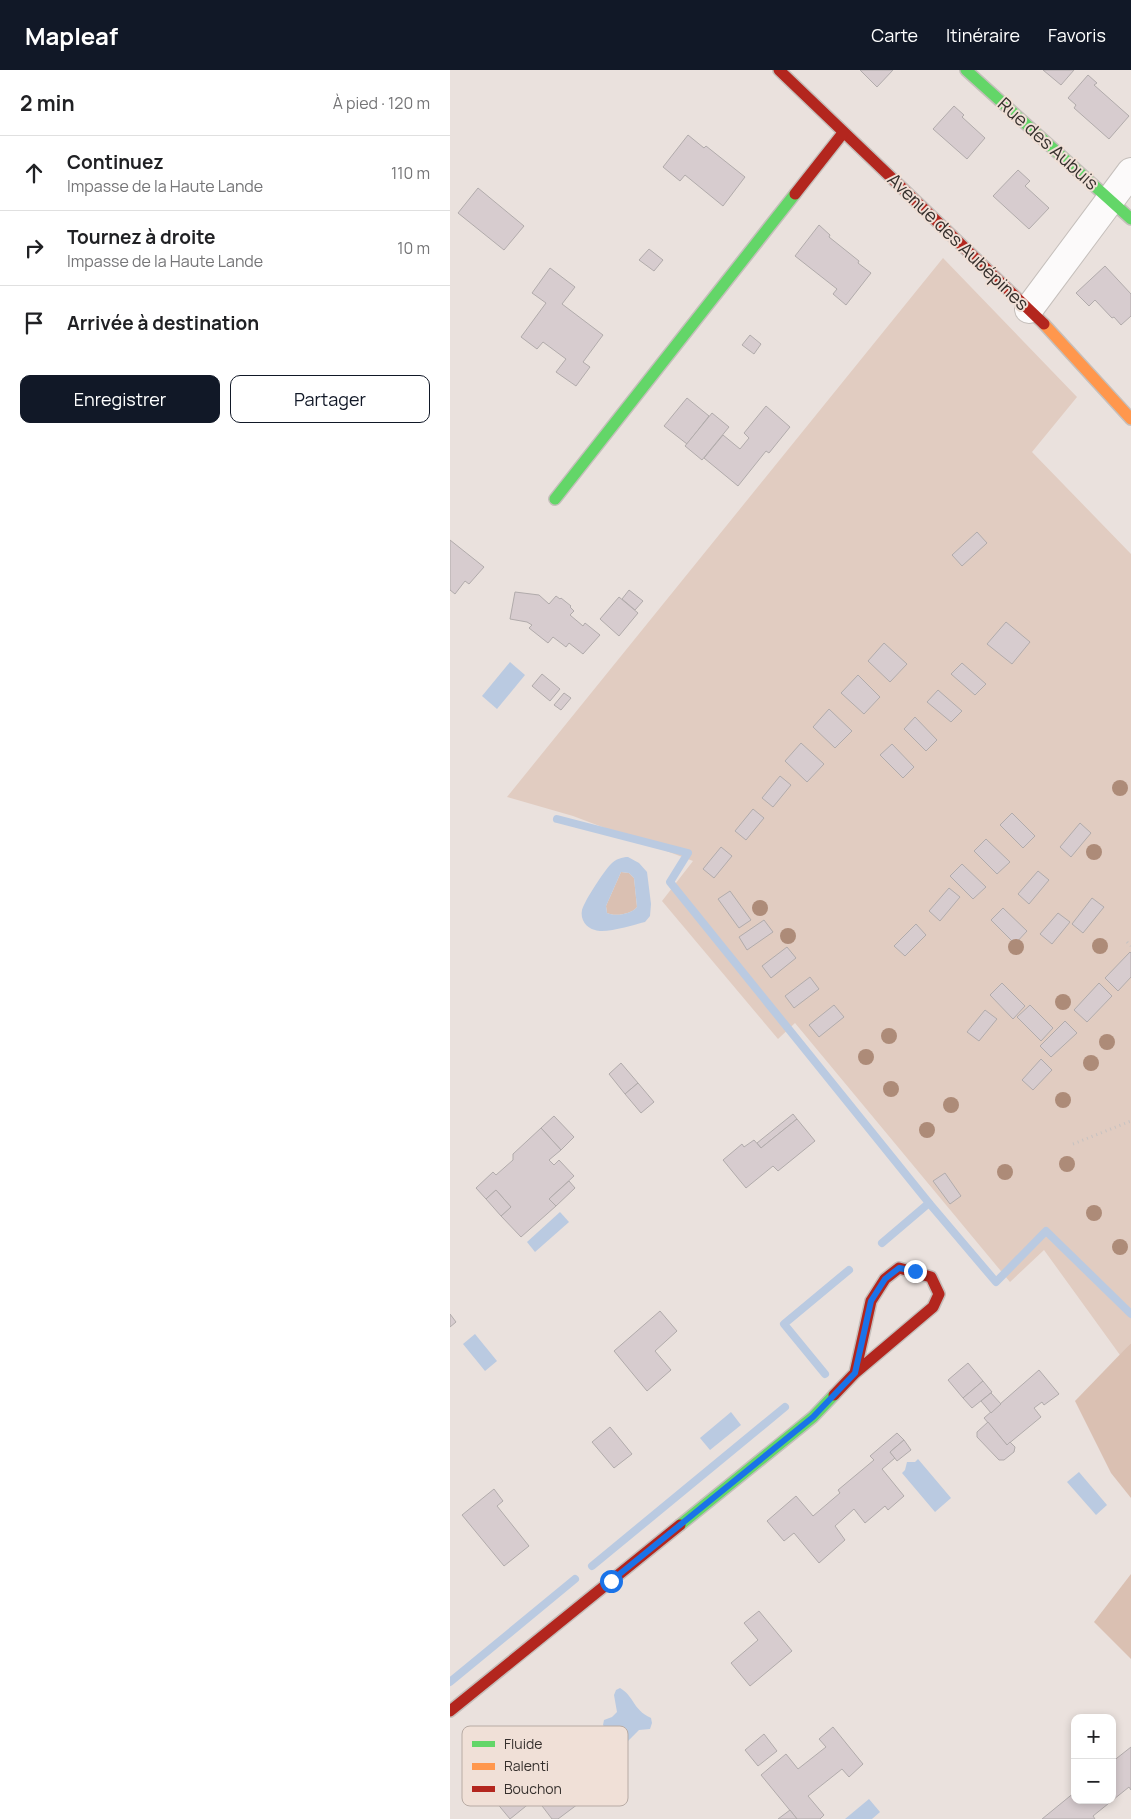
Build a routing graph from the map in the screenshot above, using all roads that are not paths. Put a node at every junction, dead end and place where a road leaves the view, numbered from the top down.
1 (779, 70) edge
2 (966, 70) edge
3 (843, 134) junction
4 (1131, 172) edge
5 (1110, 200) junction
6 (1131, 219) edge
7 (1029, 309) junction
8 (1131, 420) edge
9 (555, 499) dead end
10 (855, 1373) junction
11 (450, 1711) edge

1 - 3 street, Avenue des Aubépines
2 - 5 street, Rue des Aubuis
3 - 7 street, Avenue des Aubépines
3 - 9 street
4 - 5 street
5 - 6 street, Rue des Aubuis
5 - 7 street
7 - 8 street, Avenue des Aubépines
10 - 10 street
10 - 11 street

